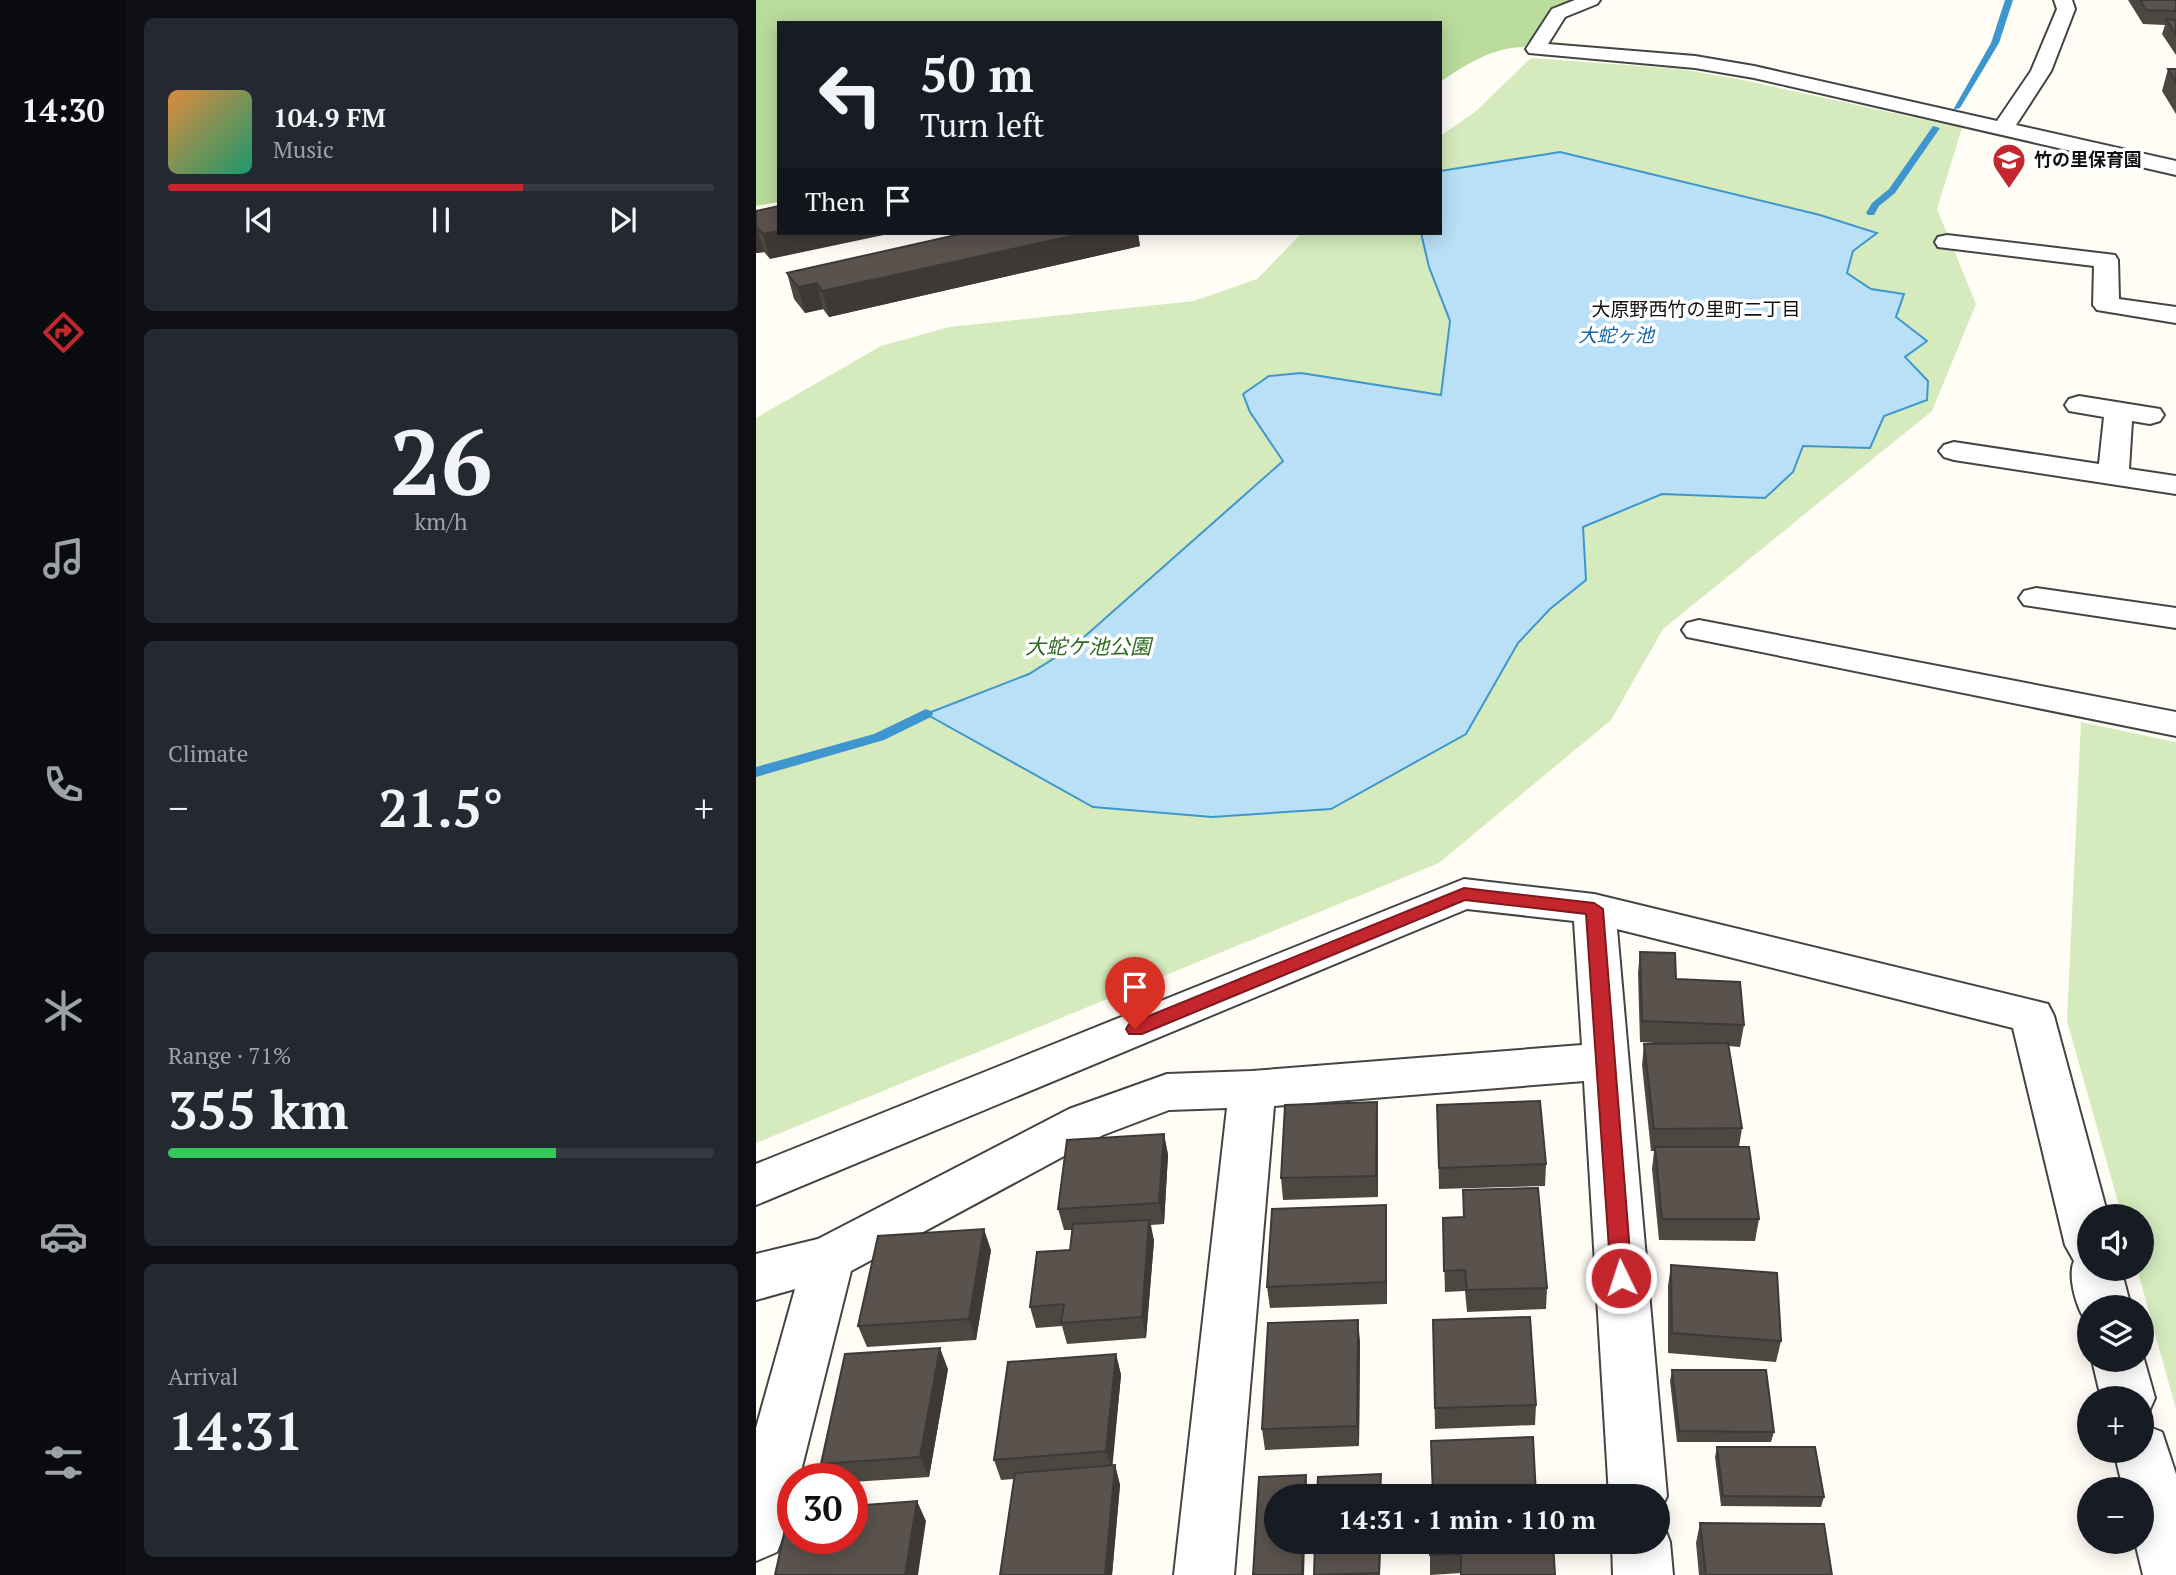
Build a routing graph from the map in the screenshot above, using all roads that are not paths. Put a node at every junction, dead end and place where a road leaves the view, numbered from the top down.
1 (1591, 0) edge
2 (2063, 0) edge
3 (2002, 130) junction
4 (2176, 168) edge
5 (1947, 242) dead end
6 (2176, 315) edge
7 (2079, 405) dead end
8 (2119, 411) junction
9 (2150, 415) dead end
10 (1954, 451) dead end
11 (2113, 475) junction
12 (2176, 485) edge
13 (2036, 598) dead end
14 (2176, 618) edge
15 (1699, 630) dead end
16 (2176, 724) edge
17 (1594, 909) junction
18 (1605, 1060) junction
19 (1252, 1089) junction
20 (756, 1185) edge
21 (2080, 1204) edge
22 (829, 1258) junction
23 (756, 1277) edge
24 (2145, 1463) edge
25 (1637, 1484) edge
26 (756, 1532) edge
27 (1642, 1554) edge
28 (1204, 1575) edge
29 (1643, 1575) edge
30 (2173, 1575) edge

1 - 3 street
2 - 3 street
3 - 4 street
5 - 6 street
7 - 8 street
8 - 9 street
8 - 11 street
10 - 11 street
11 - 12 street
13 - 14 street
15 - 16 street
17 - 18 street
17 - 20 street
17 - 21 street
18 - 19 street
18 - 25 street
19 - 22 street
19 - 28 street
22 - 23 street
22 - 26 street
24 - 30 street
27 - 29 street

